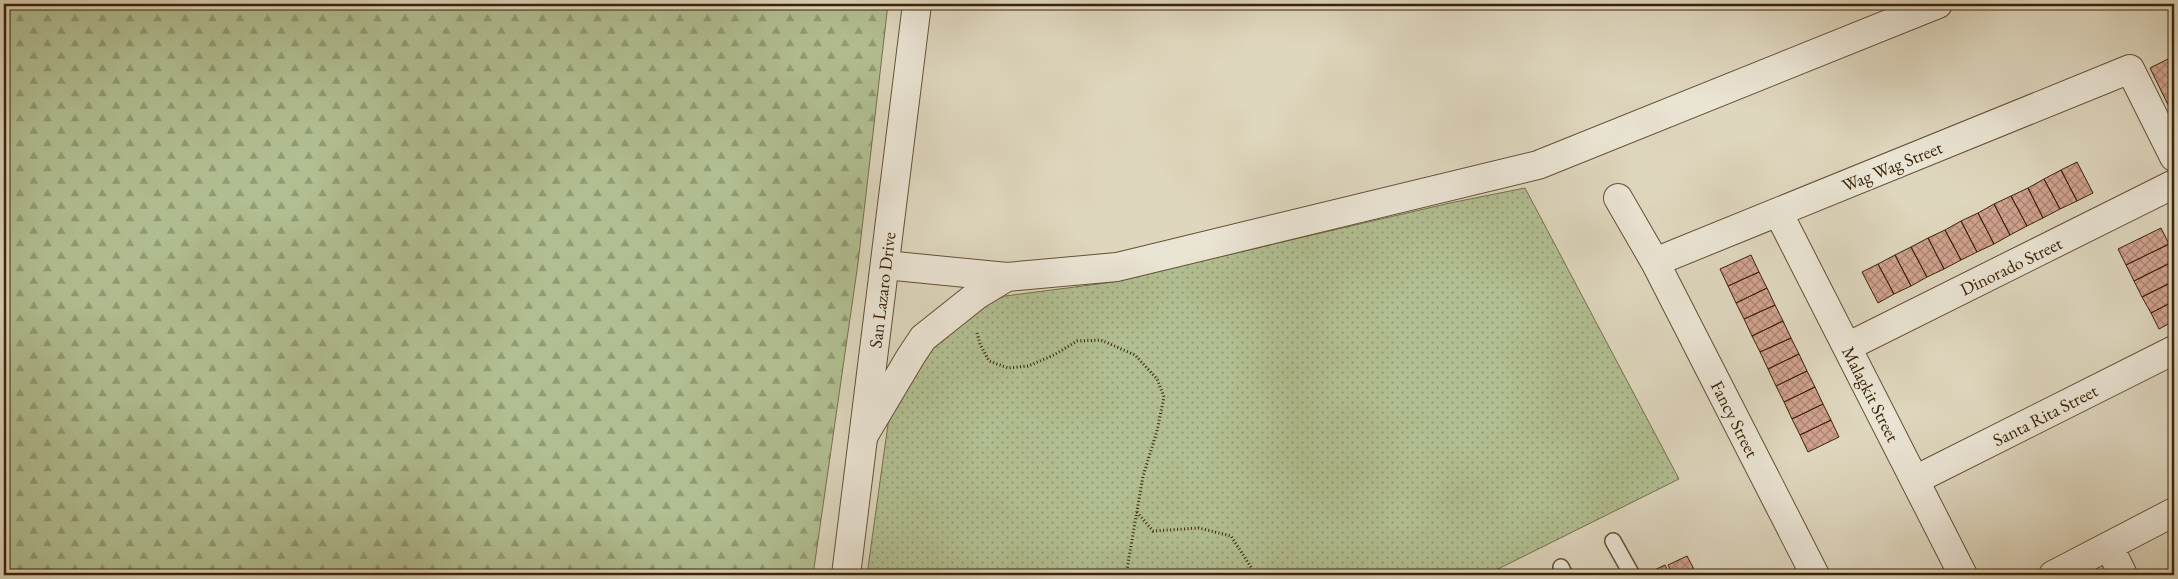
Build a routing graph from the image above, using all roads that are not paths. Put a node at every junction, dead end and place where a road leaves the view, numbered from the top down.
1 (917, 4) edge
2 (1938, 4) edge
3 (2174, 157) edge
4 (2174, 184) edge
5 (1618, 198) dead end
6 (1778, 212) junction
7 (1655, 262) junction
8 (885, 265) junction
9 (1007, 277) junction
10 (1847, 347) junction
11 (2174, 350) edge
12 (864, 435) junction
13 (1915, 480) junction
14 (2174, 512) edge
15 (1613, 541) dead end
16 (2109, 546) junction
17 (2087, 567) edge
18 (846, 575) edge
19 (1632, 575) edge
20 (1815, 575) edge
21 (1964, 575) edge
22 (2053, 575) edge
23 (2123, 575) edge

1 - 8 street, San Lazaro Drive
2 - 9 street
3 - 6 street, Wag Wag Street
4 - 10 street, Dinorado Street
5 - 7 street, Fancy Street
6 - 7 street, Wag Wag Street
6 - 10 street, Malagkit Street
7 - 20 street, Fancy Street
8 - 9 street
8 - 12 street, San Lazaro Drive
9 - 12 street
10 - 13 street, Malagkit Street
11 - 13 street, Santa Rita Street
12 - 18 street, San Lazaro Drive
13 - 21 street, Malagkit Street
14 - 16 street
15 - 19 lane
16 - 17 street
16 - 23 street
17 - 22 street

